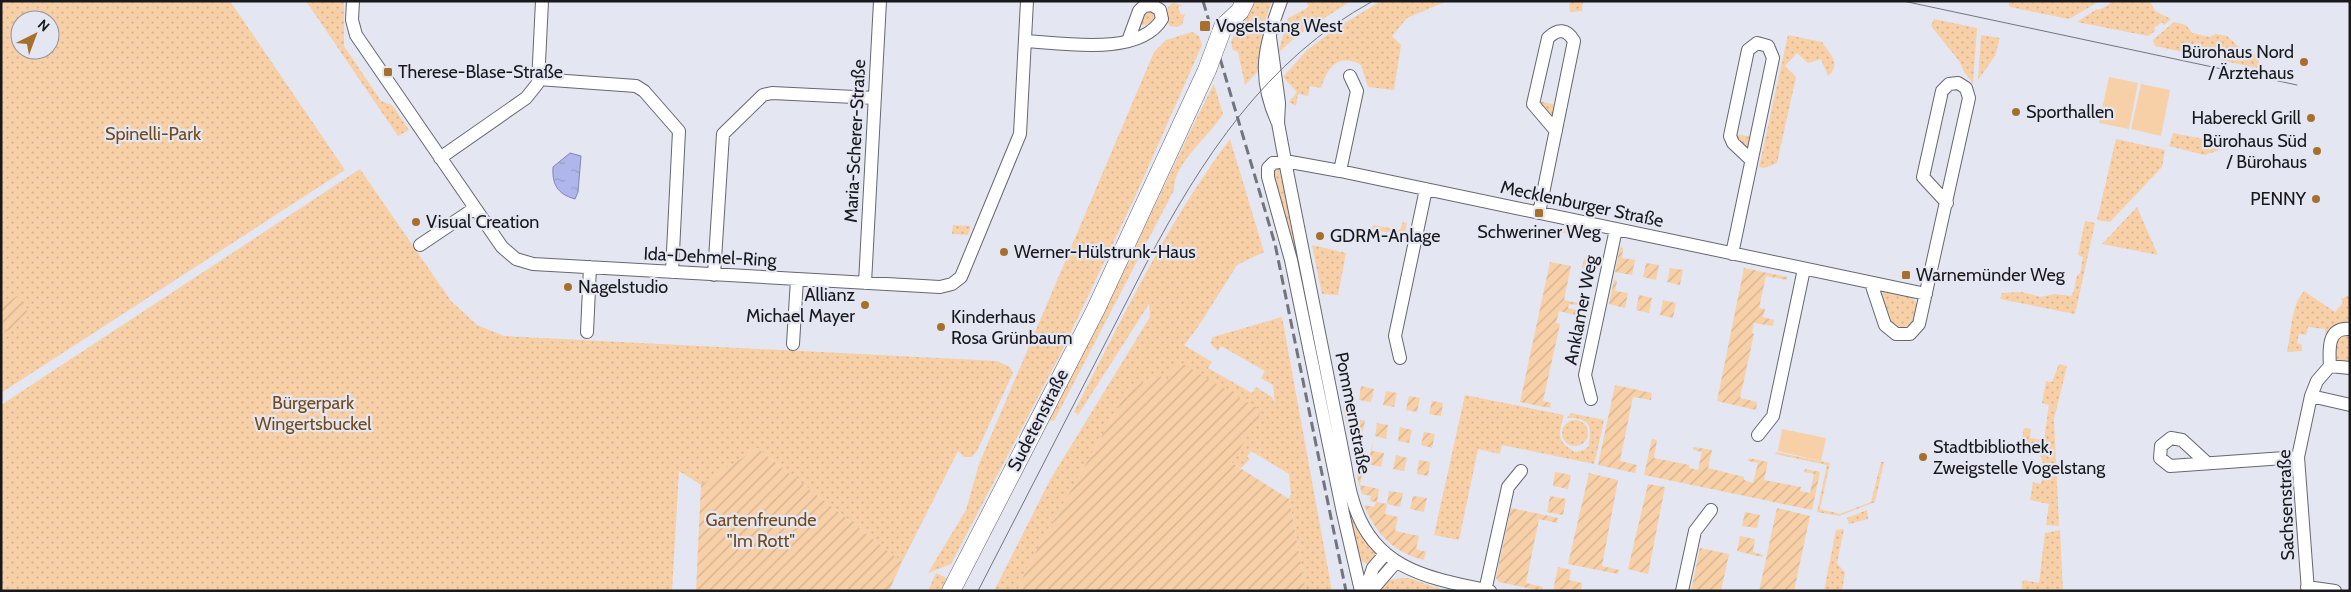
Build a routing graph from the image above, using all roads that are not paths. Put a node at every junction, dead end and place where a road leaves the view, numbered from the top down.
1 (353, 1) edge
2 (542, 1) edge
3 (880, 1) edge
4 (1027, 1) edge
5 (1233, 1) edge
6 (1245, 1) edge
7 (1281, 1) edge
8 (1223, 27) junction
9 (1025, 41) junction
10 (1128, 41) dead end
11 (1350, 76) dead end
12 (538, 79) junction
13 (875, 98) junction
14 (1556, 131) junction
15 (440, 158) junction
16 (1751, 160) junction
17 (1284, 161) junction
18 (1340, 171) junction
19 (1426, 189) junction
20 (1948, 203) junction
21 (475, 208) junction
22 (1539, 212) junction
23 (1616, 229) junction
24 (420, 245) dead end
25 (1732, 254) junction
26 (590, 266) junction
27 (1804, 269) junction
28 (672, 272) junction
29 (714, 275) junction
30 (798, 279) junction
31 (865, 283) junction
32 (1871, 283) junction
33 (1926, 294) junction
34 (2350, 329) edge
35 (586, 332) dead end
36 (793, 344) dead end
37 (1400, 358) dead end
38 (2330, 366) junction
39 (2350, 368) edge
40 (2311, 396) junction
41 (1590, 399) dead end
42 (2350, 405) edge
43 (1758, 435) dead end
44 (2298, 457) junction
45 (2207, 463) junction
46 (1521, 471) dead end
47 (1711, 510) dead end
48 (1385, 554) junction
49 (1396, 562) junction
50 (2308, 589) edge
51 (1487, 590) edge
52 (951, 591) edge
53 (1363, 591) edge
54 (1371, 591) edge
55 (1682, 591) edge
56 (2335, 591) edge

1 - 15 street, Ida-Dehmel-Ring
2 - 12 street
3 - 13 street, Maria-Scherer-Straße
4 - 9 street, Ida-Dehmel-Ring
5 - 8 main road, Sudetenstraße
6 - 8 main road
7 - 17 street, Pommernstraße
8 - 52 main road, Sudetenstraße, bridge
9 - 10 street
9 - 31 street, Ida-Dehmel-Ring
11 - 18 street
12 - 15 street
12 - 28 street
13 - 29 street
13 - 31 street, Maria-Scherer-Straße
14 - 14 street
14 - 22 street
15 - 21 street, Ida-Dehmel-Ring
16 - 16 street
16 - 25 street
17 - 18 street, Mecklenburger Straße
17 - 48 street, Pommernstraße
17 - 53 street, Pommernstraße
18 - 19 street, Mecklenburger Straße
19 - 22 street, Mecklenburger Straße
19 - 37 street
20 - 20 street
20 - 33 street
21 - 24 street
21 - 26 street, Ida-Dehmel-Ring
22 - 23 street, Mecklenburger Straße
23 - 25 street, Mecklenburger Straße
23 - 41 street, Anklamer Weg
25 - 27 street, Mecklenburger Straße
26 - 28 street, Ida-Dehmel-Ring
26 - 35 street
27 - 32 street, Mecklenburger Straße
27 - 43 street
28 - 29 street, Ida-Dehmel-Ring
29 - 30 street, Ida-Dehmel-Ring
30 - 31 street, Ida-Dehmel-Ring
30 - 36 street
32 - 33 street, Mecklenburger Straße
32 - 33 street
34 - 38 street
38 - 39 street
38 - 40 street, Sachsenstraße
40 - 42 street
40 - 44 street, Sachsenstraße
44 - 45 street
44 - 50 street, Sachsenstraße
45 - 45 street
46 - 51 street
47 - 55 street
48 - 49 street, Pommernstraße
48 - 53 street
49 - 51 street, Pommernstraße
49 - 54 street
50 - 56 street

